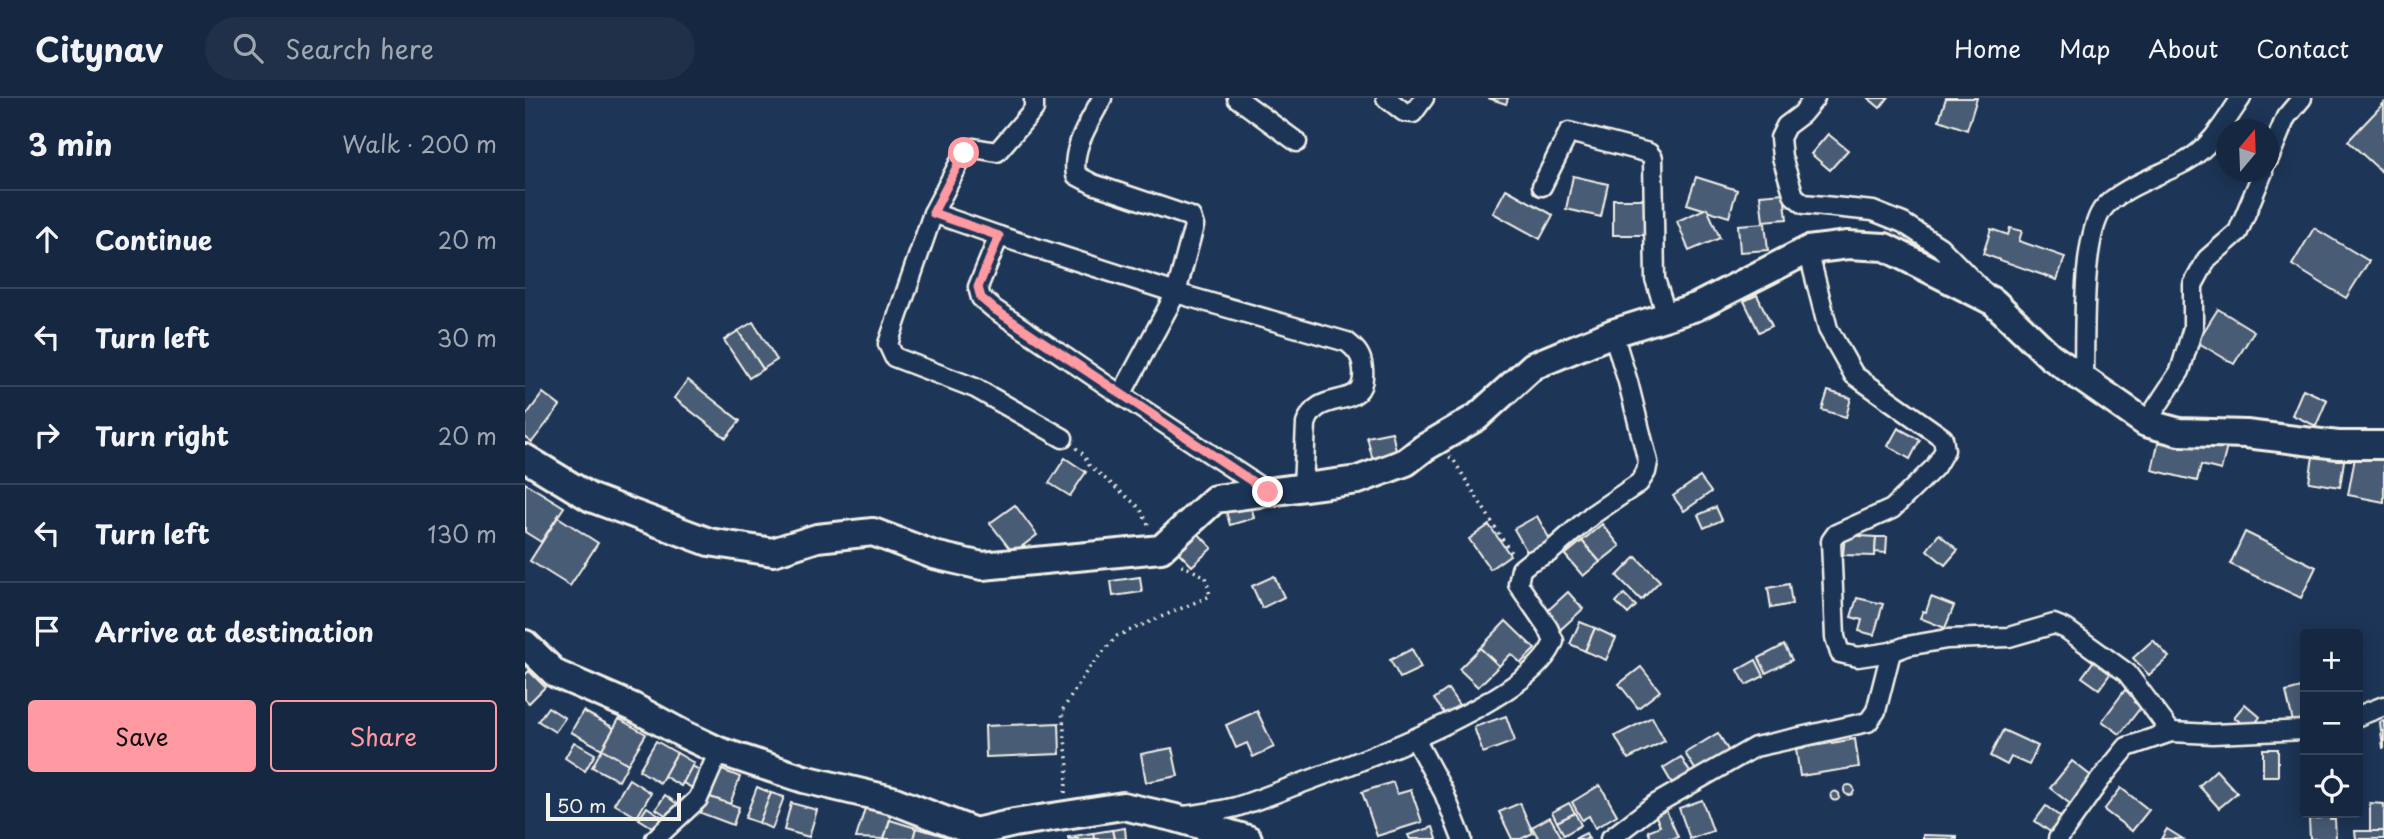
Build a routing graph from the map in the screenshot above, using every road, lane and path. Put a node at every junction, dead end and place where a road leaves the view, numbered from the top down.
1 (1034, 98) edge
2 (1102, 98) edge
3 (1237, 98) edge
4 (1386, 98) edge
5 (1424, 98) edge
6 (1815, 98) edge
7 (2241, 98) edge
8 (2302, 98) edge
9 (2279, 134) edge
10 (1297, 142) dead end
11 (2259, 182) edge
12 (1542, 186) dead end
13 (933, 213) junction
14 (999, 236) junction
15 (1808, 250) junction
16 (1177, 293) junction
17 (1994, 302) junction
18 (1667, 316) junction
19 (1613, 333) junction
20 (2084, 379) junction
21 (1121, 395) junction
22 (2146, 423) junction
23 (1063, 438) joint
24 (2384, 445) edge
25 (1425, 448) junction
26 (525, 458) edge
27 (1303, 487) junction
28 (1268, 492) junction
29 (1161, 549) junction
30 (1521, 569) junction
31 (525, 644) edge
32 (1891, 652) junction
33 (2384, 706) edge
34 (2363, 714) edge
35 (2300, 730) edge
36 (2171, 732) junction
37 (1415, 739) junction
38 (719, 751) junction
39 (1062, 816) junction
40 (1176, 817) junction
41 (655, 839) edge
42 (1248, 839) edge
43 (1462, 839) edge
44 (1610, 839) edge
45 (2058, 839) edge

1 - 13 street
2 - 16 street
3 - 10 street
4 - 5 street
6 - 17 street
7 - 20 street
8 - 9 street
11 - 22 street
12 - 18 street
13 - 14 street
13 - 23 street
14 - 16 street
14 - 21 street
15 - 17 street
15 - 18 street
15 - 32 street
16 - 21 street
16 - 27 street
17 - 20 street
18 - 19 street
19 - 25 street
19 - 30 street
20 - 22 street
21 - 28 street
22 - 24 street
23 - 29 path
25 - 27 street
25 - 30 path
26 - 29 street
27 - 28 street
28 - 29 street
29 - 39 path
30 - 37 street
31 - 38 street
32 - 36 street
32 - 44 street
33 - 34 street
35 - 36 street
36 - 45 street
37 - 40 street
37 - 43 street
38 - 39 street
38 - 41 street
39 - 40 street
40 - 42 street

